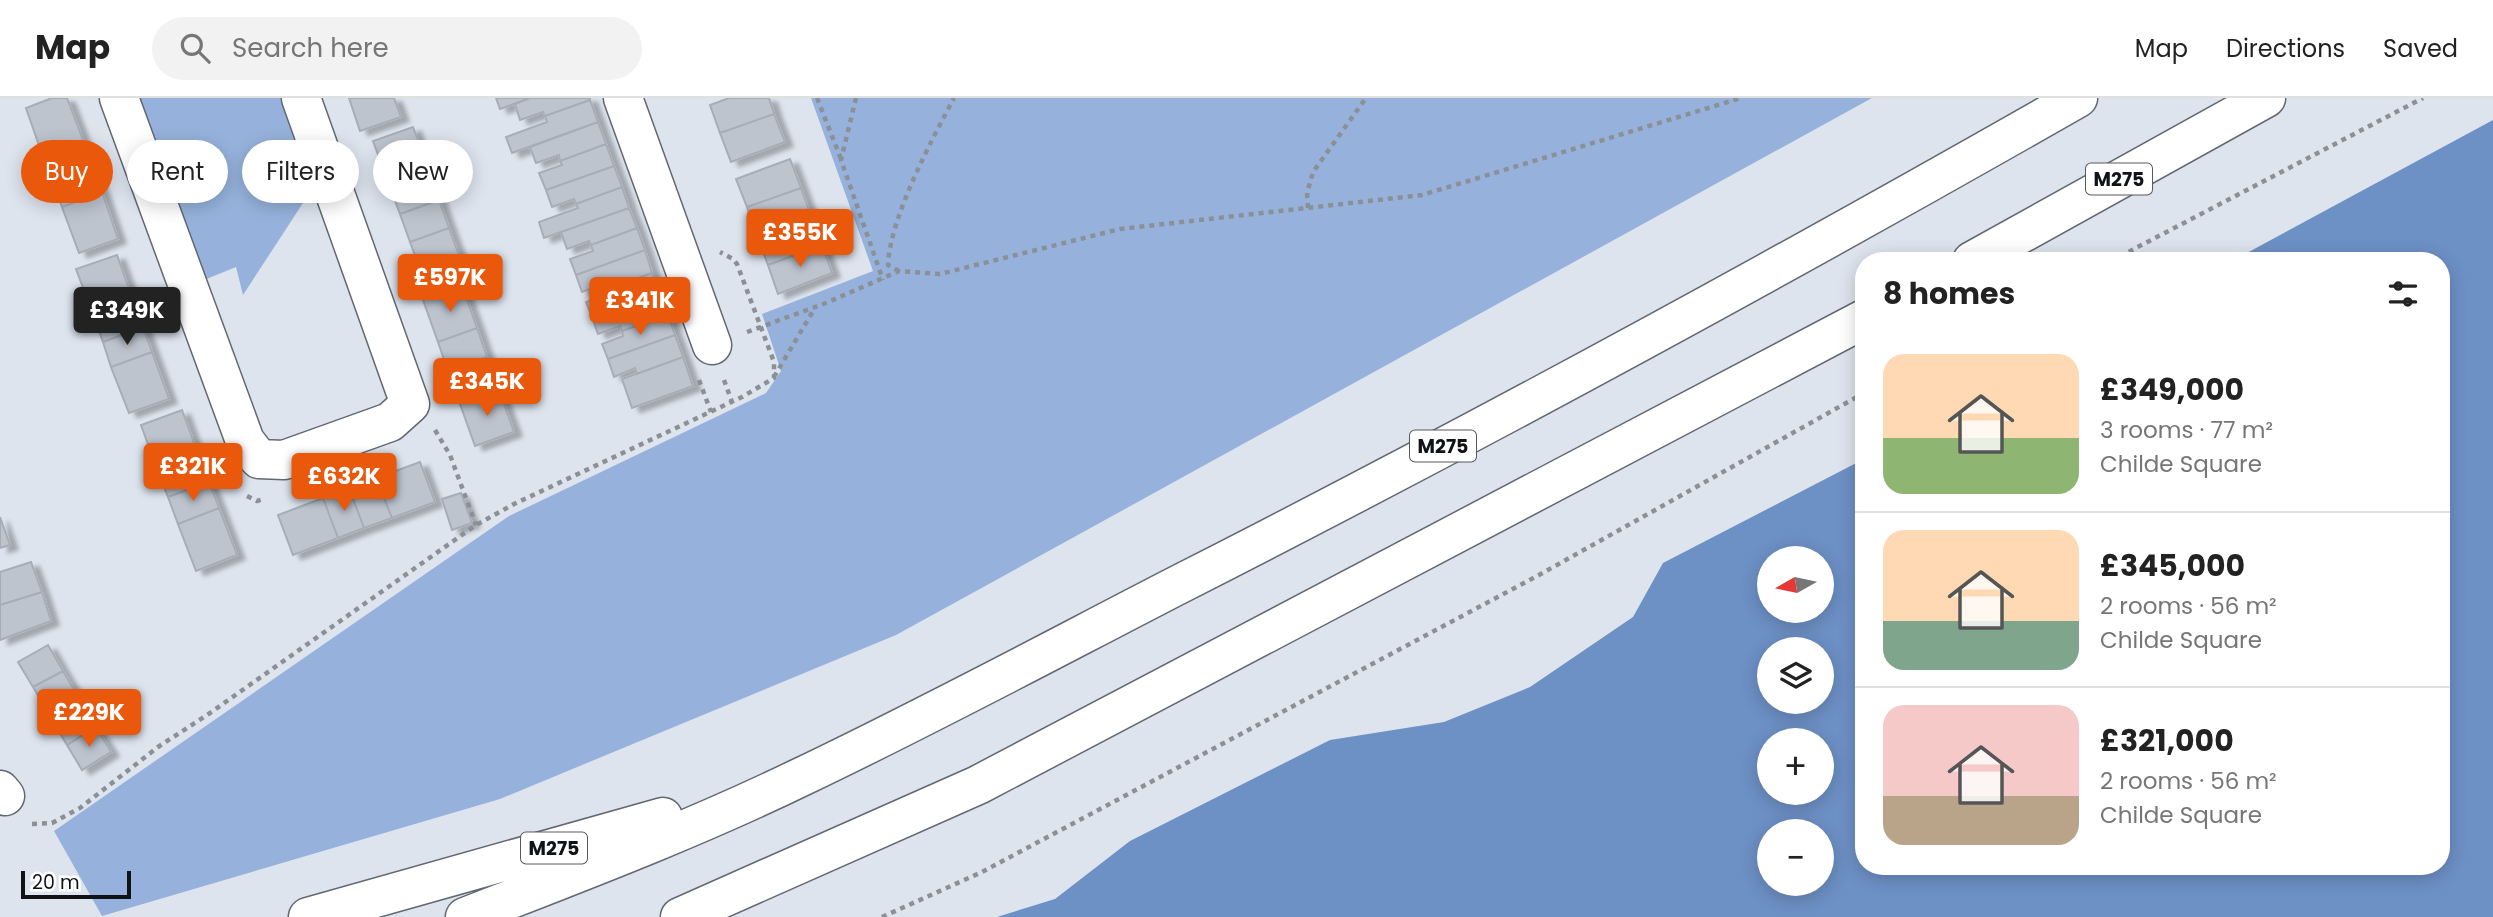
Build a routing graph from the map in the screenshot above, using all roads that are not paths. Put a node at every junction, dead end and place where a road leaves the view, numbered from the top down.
1 (119, 98) edge
2 (301, 98) edge
3 (623, 98) edge
4 (2078, 98) edge
5 (2266, 98) edge
6 (1988, 252) edge
7 (1855, 324) edge
8 (712, 345) dead end
9 (799, 778) junction
10 (308, 917) edge
11 (466, 917) edge
12 (680, 917) edge

1 - 2 main road
3 - 8 main road
4 - 9 main road, M275
5 - 6 main road, M275
7 - 12 main road
9 - 10 main road, M275
9 - 11 main road, M275

